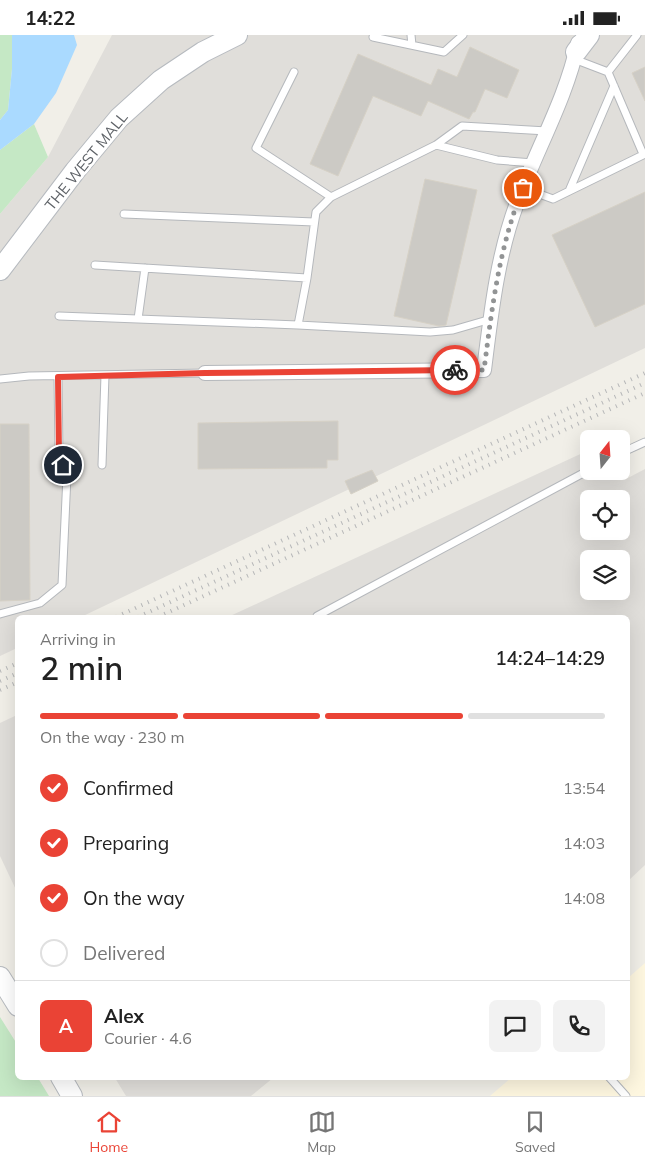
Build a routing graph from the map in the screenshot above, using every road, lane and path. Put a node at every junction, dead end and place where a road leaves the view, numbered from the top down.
1 (237, 35) edge
2 (411, 35) edge
3 (464, 35) edge
4 (589, 35) edge
5 (637, 35) edge
6 (373, 37) dead end
7 (412, 45) junction
8 (575, 45) edge
9 (294, 72) dead end
10 (608, 72) junction
11 (614, 86) junction
12 (547, 131) junction
13 (436, 145) junction
14 (644, 154) edge
15 (533, 163) junction
16 (523, 188) junction
17 (569, 191) junction
18 (331, 197) junction
19 (124, 214) dead end
20 (314, 222) junction
21 (96, 265) dead end
22 (145, 268) junction
23 (0, 270) edge
24 (306, 278) junction
25 (59, 316) dead end
26 (138, 319) junction
27 (490, 319) junction
28 (298, 325) junction
29 (205, 373) joint
30 (105, 375) junction
31 (58, 377) junction
32 (0, 379) edge
33 (645, 442) edge
34 (630, 449) edge
35 (102, 465) dead end
36 (580, 475) edge
37 (0, 614) edge
38 (319, 615) edge
39 (0, 977) edge
40 (14, 1004) edge
41 (63, 1080) edge
42 (612, 1080) edge
43 (72, 1096) edge
44 (626, 1096) edge

1 - 23 main road, THE WEST MALL
2 - 7 lane
3 - 7 lane
4 - 8 main road
5 - 10 lane
6 - 7 lane
8 - 10 lane
8 - 12 street
9 - 18 lane
10 - 11 lane
11 - 14 lane
11 - 17 lane
12 - 13 lane
12 - 15 street
13 - 15 lane
13 - 18 lane
14 - 17 lane
15 - 16 street
16 - 17 lane
16 - 27 street
18 - 20 lane
19 - 20 lane
20 - 24 lane
21 - 22 lane
22 - 24 lane
22 - 26 lane
24 - 28 lane
25 - 26 lane
26 - 28 lane
27 - 28 lane
27 - 29 street
29 - 30 lane
30 - 31 lane
30 - 35 lane
31 - 32 lane
31 - 37 lane
33 - 34 lane
36 - 38 lane
39 - 40 main road
41 - 43 main road
42 - 44 lane

